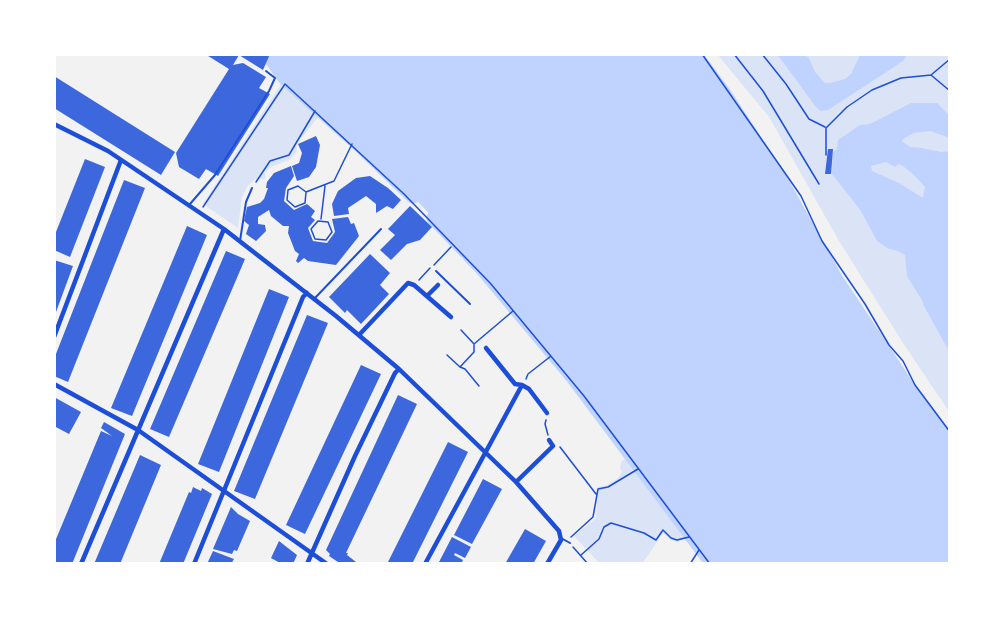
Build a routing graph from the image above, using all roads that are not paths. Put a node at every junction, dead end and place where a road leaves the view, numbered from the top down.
1 (266, 71) dead end
2 (54, 124) edge
3 (121, 160) junction
4 (252, 188) road end
5 (189, 205) junction
6 (224, 229) junction
7 (381, 229) dead end
8 (240, 241) junction
9 (436, 271) dead end
10 (444, 279) junction
11 (438, 285) joint
12 (307, 293) junction
13 (427, 296) junction
14 (314, 299) junction
15 (470, 304) dead end
16 (451, 318) dead end
17 (359, 334) junction
18 (54, 337) edge
19 (486, 348) dead end
20 (399, 369) junction
21 (54, 384) edge
22 (522, 385) junction
23 (547, 413) road end
24 (138, 430) junction
25 (549, 440) road end
26 (553, 446) junction
27 (560, 447) road end
28 (486, 451) junction
29 (516, 482) junction
30 (224, 491) junction
31 (561, 537) junction
32 (570, 542) road end
33 (312, 553) junction
34 (81, 564) edge
35 (194, 564) edge
36 (307, 564) edge
37 (327, 564) edge
38 (425, 564) edge
39 (547, 564) edge

1 - 5 lane
2 - 3 street
3 - 5 street
3 - 18 street
4 - 8 lane
5 - 6 street
6 - 8 street
6 - 24 street
7 - 14 lane
8 - 12 street
9 - 10 lane
10 - 11 lane
10 - 15 lane
11 - 13 street
12 - 14 street
12 - 30 street
13 - 16 street
13 - 17 street
14 - 17 street
17 - 20 street
19 - 22 street
20 - 28 street
20 - 33 street
21 - 24 street
22 - 23 street
22 - 28 street
24 - 30 street
24 - 34 street
25 - 26 street
26 - 27 street
26 - 29 street
28 - 29 street
28 - 38 street
29 - 31 street
30 - 33 street
30 - 35 street
31 - 32 lane
31 - 39 street
33 - 36 street
33 - 37 street

